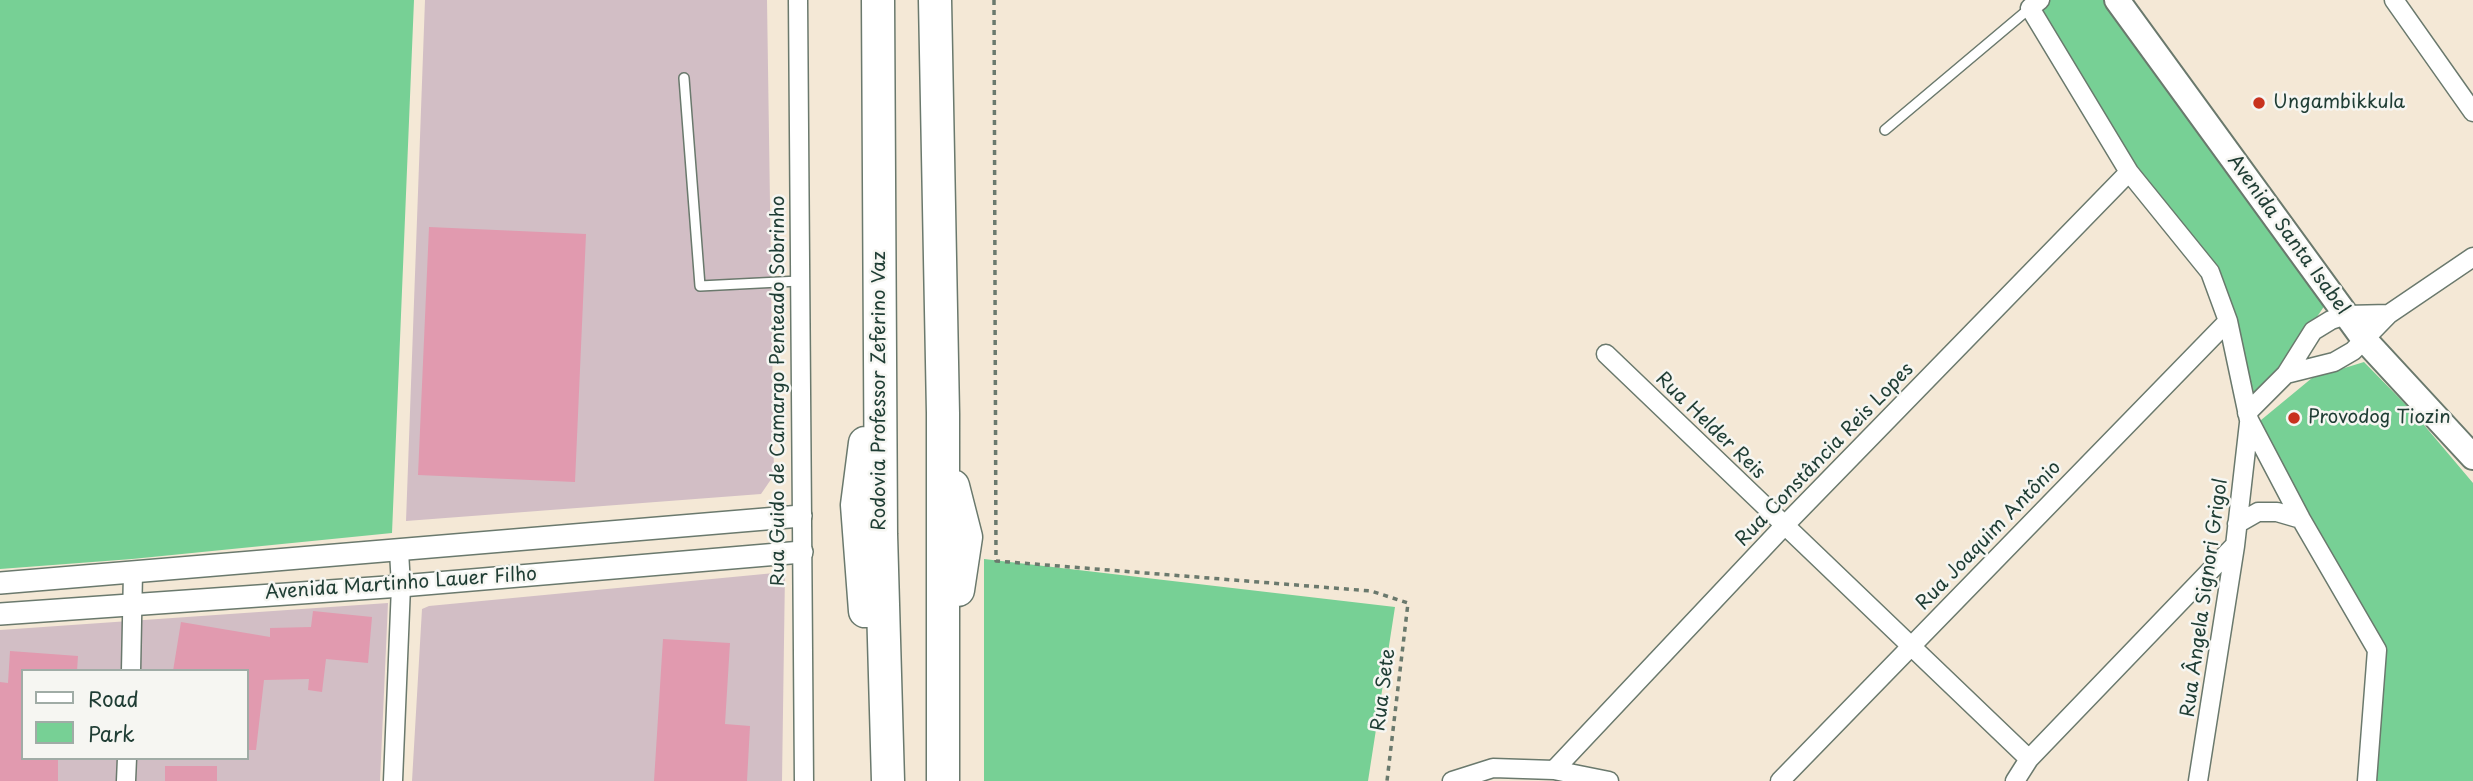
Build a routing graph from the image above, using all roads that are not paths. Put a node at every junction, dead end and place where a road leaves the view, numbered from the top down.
1 (797, 0) edge
2 (878, 0) edge
3 (935, 0) edge
4 (2117, 0) edge
5 (2394, 0) edge
6 (2035, 4) edge
7 (684, 78) dead end
8 (2473, 112) edge
9 (1885, 130) dead end
10 (2129, 172) junction
11 (2473, 257) edge
12 (799, 281) junction
13 (2389, 314) junction
14 (2346, 315) junction
15 (2228, 321) junction
16 (2363, 338) junction
17 (1606, 354) dead end
18 (2286, 374) junction
19 (2248, 416) junction
20 (2473, 457) edge
21 (801, 516) junction
22 (2301, 519) junction
23 (2237, 524) junction
24 (1783, 527) junction
25 (2235, 546) junction
26 (398, 551) junction
27 (802, 552) junction
28 (133, 572) junction
29 (0, 583) edge
30 (401, 586) junction
31 (135, 604) junction
32 (0, 614) edge
33 (1910, 646) junction
34 (131, 669) edge
35 (2029, 759) junction
36 (127, 760) edge
37 (1554, 770) junction
38 (126, 781) edge
39 (393, 781) edge
40 (804, 781) edge
41 (888, 781) edge
42 (943, 781) edge
43 (1452, 781) edge
44 (1609, 781) edge
45 (1780, 781) edge
46 (2015, 781) edge
47 (2198, 781) edge
48 (2367, 781) edge

1 - 12 street, Rua Guido de Camargo Penteado Sobrinho
2 - 41 highway, Rodovia Professor Zeferino Vaz
3 - 42 highway
4 - 14 main road, Avenida Santa Isabel
5 - 8 street
6 - 9 lane
6 - 10 street
7 - 12 lane
10 - 15 street
10 - 24 street, Rua Constância Reis Lopes
11 - 13 street
12 - 21 street, Rua Guido de Camargo Penteado Sobrinho
13 - 14 street
13 - 16 street
14 - 16 main road, Avenida Santa Isabel
14 - 18 street
15 - 19 street
15 - 33 street, Rua Joaquim Antônio
16 - 18 street
16 - 20 main road, Avenida Santa Isabel
17 - 24 street, Rua Helder Reis
18 - 19 street
19 - 22 street
19 - 23 street, Rua Ângela Signori Grigol
21 - 26 street, Avenida Martinho Lauer Filho
21 - 27 street, Rua Guido de Camargo Penteado Sobrinho
22 - 23 street
22 - 48 street
23 - 25 street, Rua Ângela Signori Grigol
24 - 33 street, Rua Helder Reis
24 - 37 street, Rua Constância Reis Lopes
25 - 35 street
25 - 47 street, Rua Ângela Signori Grigol
26 - 28 street, Avenida Martinho Lauer Filho
26 - 30 street
27 - 30 street, Avenida Martinho Lauer Filho
27 - 40 street, Rua Guido de Camargo Penteado Sobrinho
28 - 29 street, Avenida Martinho Lauer Filho
28 - 31 street
30 - 31 street, Avenida Martinho Lauer Filho
30 - 39 street
31 - 32 street, Avenida Martinho Lauer Filho
31 - 34 street
33 - 35 street, Rua Helder Reis
33 - 45 street, Rua Joaquim Antônio
35 - 46 street
36 - 38 street
37 - 43 street
37 - 44 street

